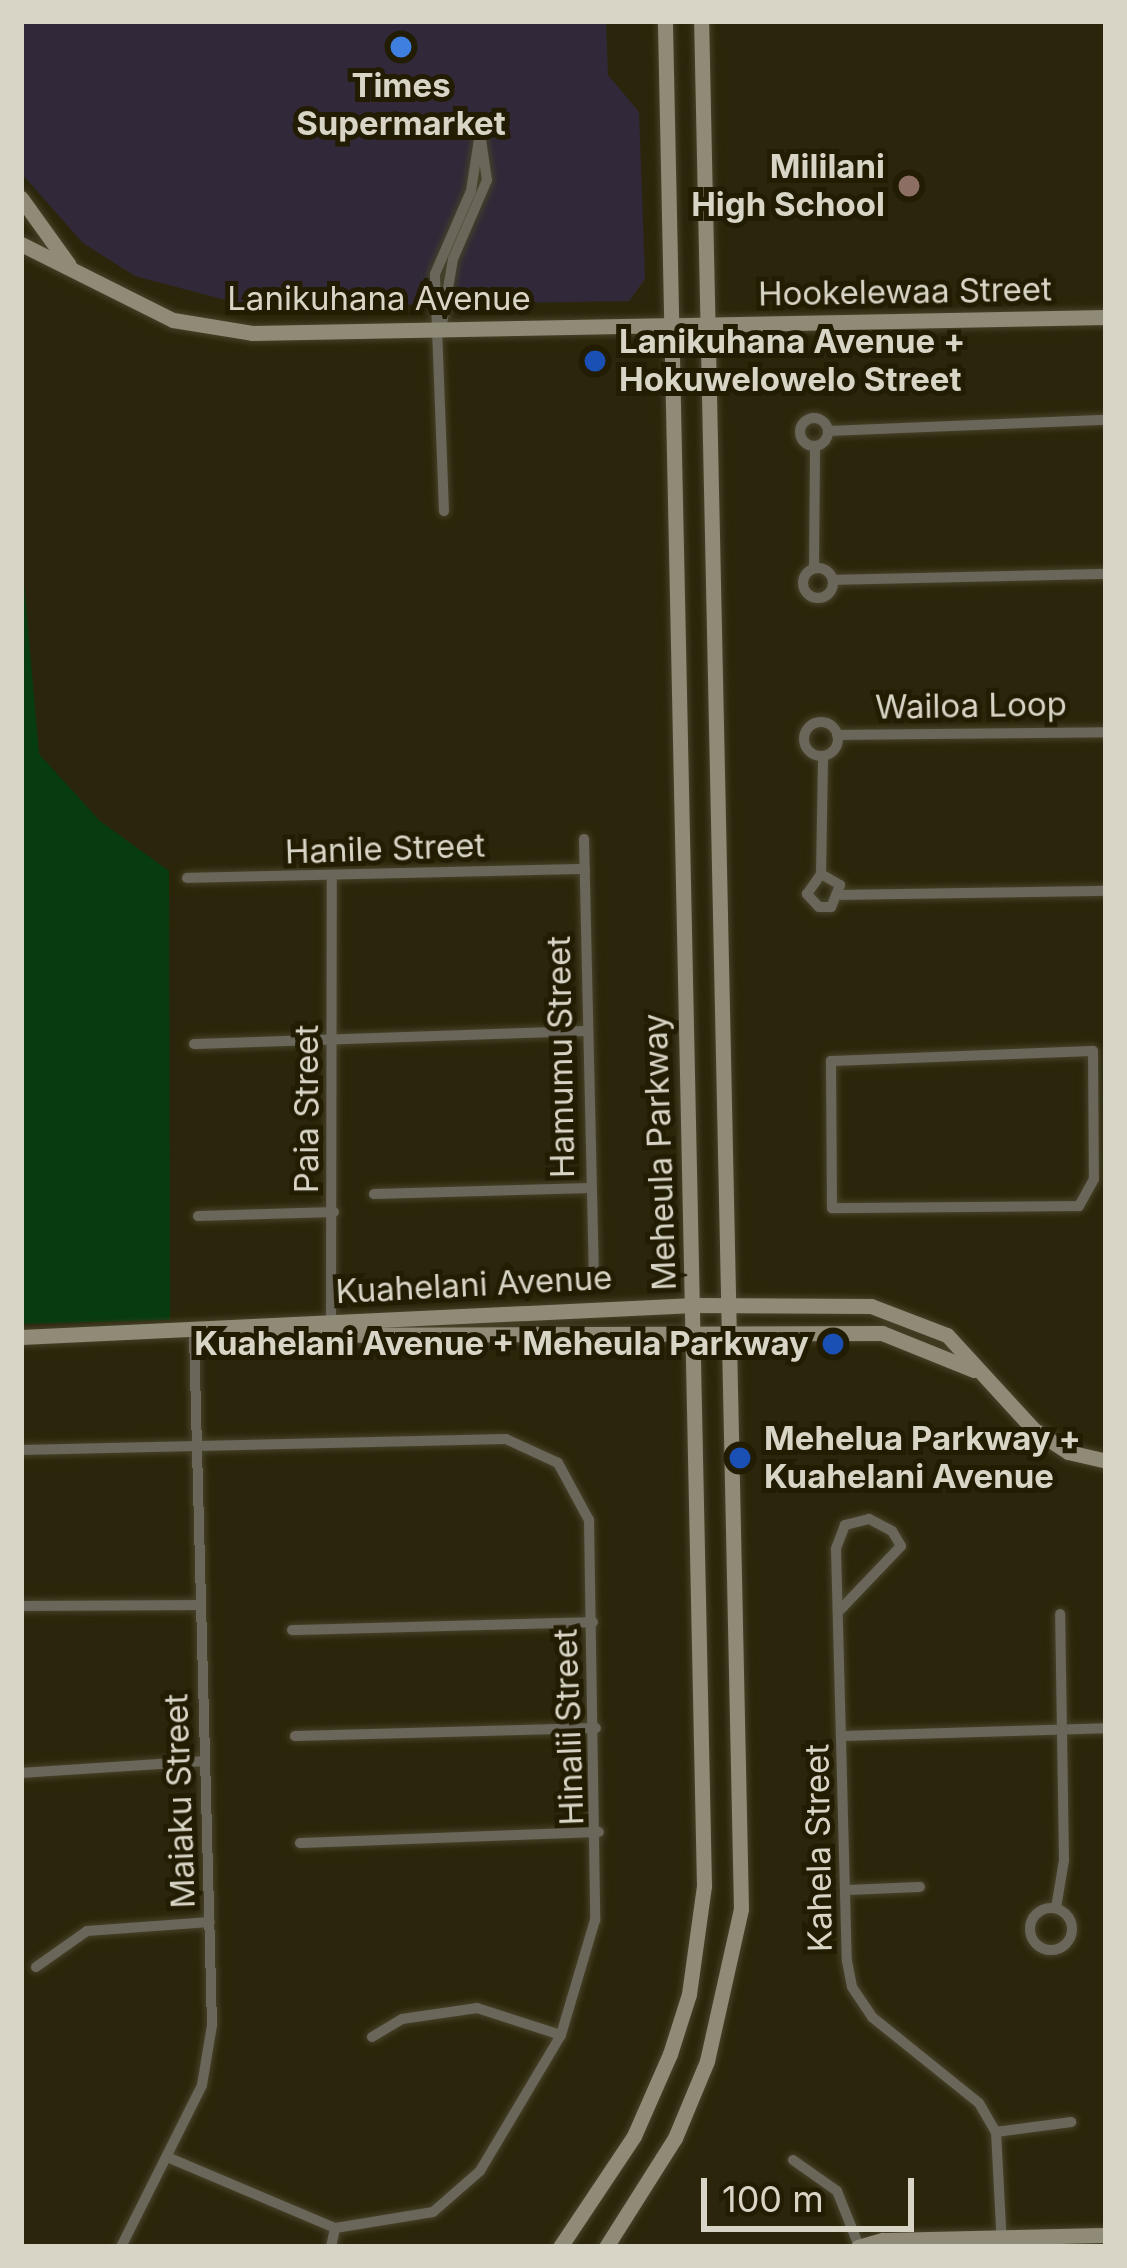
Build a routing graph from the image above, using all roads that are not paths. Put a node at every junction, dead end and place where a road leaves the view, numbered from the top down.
1 (665, 21) edge
2 (701, 21) edge
3 (21, 198) edge
4 (21, 244) edge
5 (69, 265) junction
6 (1106, 317) edge
7 (705, 326) junction
8 (671, 327) junction
9 (440, 331) junction
10 (1106, 420) edge
11 (828, 431) junction
12 (815, 446) junction
13 (445, 511) dead end
14 (814, 568) junction
15 (1106, 574) edge
16 (833, 580) junction
17 (1106, 732) edge
18 (837, 735) junction
19 (823, 756) junction
20 (584, 839) dead end
21 (585, 869) junction
22 (821, 874) junction
23 (187, 878) dead end
24 (332, 880) junction
25 (1106, 891) edge
26 (841, 896) junction
27 (587, 1031) junction
28 (335, 1039) junction
29 (194, 1044) dead end
30 (1100, 1050) edge
31 (590, 1188) junction
32 (374, 1194) dead end
33 (334, 1212) junction
34 (198, 1216) dead end
35 (594, 1275) dead end
36 (730, 1303) junction
37 (694, 1305) junction
38 (331, 1329) junction
39 (695, 1332) junction
40 (729, 1333) junction
41 (194, 1334) junction
42 (21, 1337) edge
43 (977, 1371) junction
44 (198, 1444) junction
45 (21, 1450) edge
46 (1106, 1462) edge
47 (201, 1605) junction
48 (21, 1606) edge
49 (841, 1610) junction
50 (1060, 1614) dead end
51 (593, 1622) junction
52 (292, 1630) dead end
53 (596, 1728) junction
54 (1106, 1728) edge
55 (1060, 1729) junction
56 (295, 1736) dead end
57 (844, 1736) junction
58 (206, 1761) junction
59 (21, 1773) edge
60 (599, 1832) junction
61 (300, 1843) dead end
62 (920, 1887) dead end
63 (847, 1890) junction
64 (1056, 1908) junction
65 (210, 1922) junction
66 (36, 1967) dead end
67 (561, 2035) junction
68 (372, 2037) dead end
69 (1071, 2122) dead end
70 (996, 2132) junction
71 (169, 2158) junction
72 (793, 2160) dead end
73 (335, 2228) junction
74 (1106, 2235) edge
75 (1002, 2242) edge
76 (121, 2247) edge
77 (332, 2247) edge
78 (560, 2247) edge
79 (606, 2247) edge
80 (859, 2247) edge

1 - 8 main road, Meheula Parkway
2 - 7 main road, Meheula Parkway
3 - 5 main road, Lanikuhana Avenue
4 - 5 main road, Lanikuhana Avenue
5 - 9 main road, Lanikuhana Avenue
6 - 7 main road, Hookelewaa Street
7 - 8 main road, Lanikuhana Avenue
7 - 36 main road, Meheula Parkway
8 - 9 main road, Lanikuhana Avenue
8 - 37 main road, Meheula Parkway
9 - 9 street
9 - 13 street
10 - 11 street
11 - 12 street
11 - 12 street
12 - 14 street
14 - 16 street
14 - 16 street
15 - 16 street
17 - 18 street, Wailoa Loop
18 - 19 street, Wailoa Loop
18 - 19 street, Wailoa Loop
19 - 22 street, Wailoa Loop
20 - 21 street, Hamumu Street
21 - 24 street, Hanile Street
21 - 27 street, Hamumu Street
22 - 26 street
22 - 26 street, Wailoa Loop
23 - 24 street, Hanile Street
24 - 28 street, Paia Street
25 - 26 street
27 - 28 street
27 - 31 street, Hamumu Street
28 - 29 street
28 - 33 street, Paia Street
30 - 30 street
31 - 32 street
31 - 35 street, Hamumu Street
33 - 34 street
33 - 38 street, Paia Street
36 - 37 main road, Kuahelani Avenue
36 - 40 main road, Meheula Parkway
36 - 43 main road, Kuahelani Avenue
37 - 38 main road, Kuahelani Avenue
37 - 39 main road, Meheula Parkway
38 - 39 main road, Kuahelani Avenue
38 - 41 main road, Kuahelani Avenue
39 - 40 main road, Kuahelani Avenue
39 - 78 main road, Meheula Parkway
40 - 43 main road, Kuahelani Avenue
40 - 79 main road, Meheula Parkway
41 - 42 main road, Kuahelani Avenue
41 - 44 street, Maiaku Street
43 - 46 main road, Kuahelani Avenue
44 - 45 street, Hinalii Street
44 - 47 street, Maiaku Street
44 - 51 street, Hinalii Street
47 - 48 street
47 - 58 street, Maiaku Street
49 - 49 street, Kahela Street
49 - 57 street, Kahela Street
50 - 55 street
51 - 52 street
51 - 53 street, Hinalii Street
53 - 56 street
53 - 60 street, Hinalii Street
54 - 55 street
55 - 57 street
55 - 64 street
57 - 63 street, Kahela Street
58 - 59 street
58 - 65 street, Maiaku Street
60 - 61 street
60 - 67 street, Hinalii Street
62 - 63 street
63 - 70 street, Kahela Street
64 - 64 street
65 - 66 street
65 - 71 street, Maiaku Street
67 - 68 street
67 - 73 street, Hinalii Street
69 - 70 street
70 - 75 street
71 - 73 street, Hinalii Street
71 - 76 street, Maiaku Street
72 - 80 street
73 - 77 street
74 - 75 main road
75 - 80 main road

